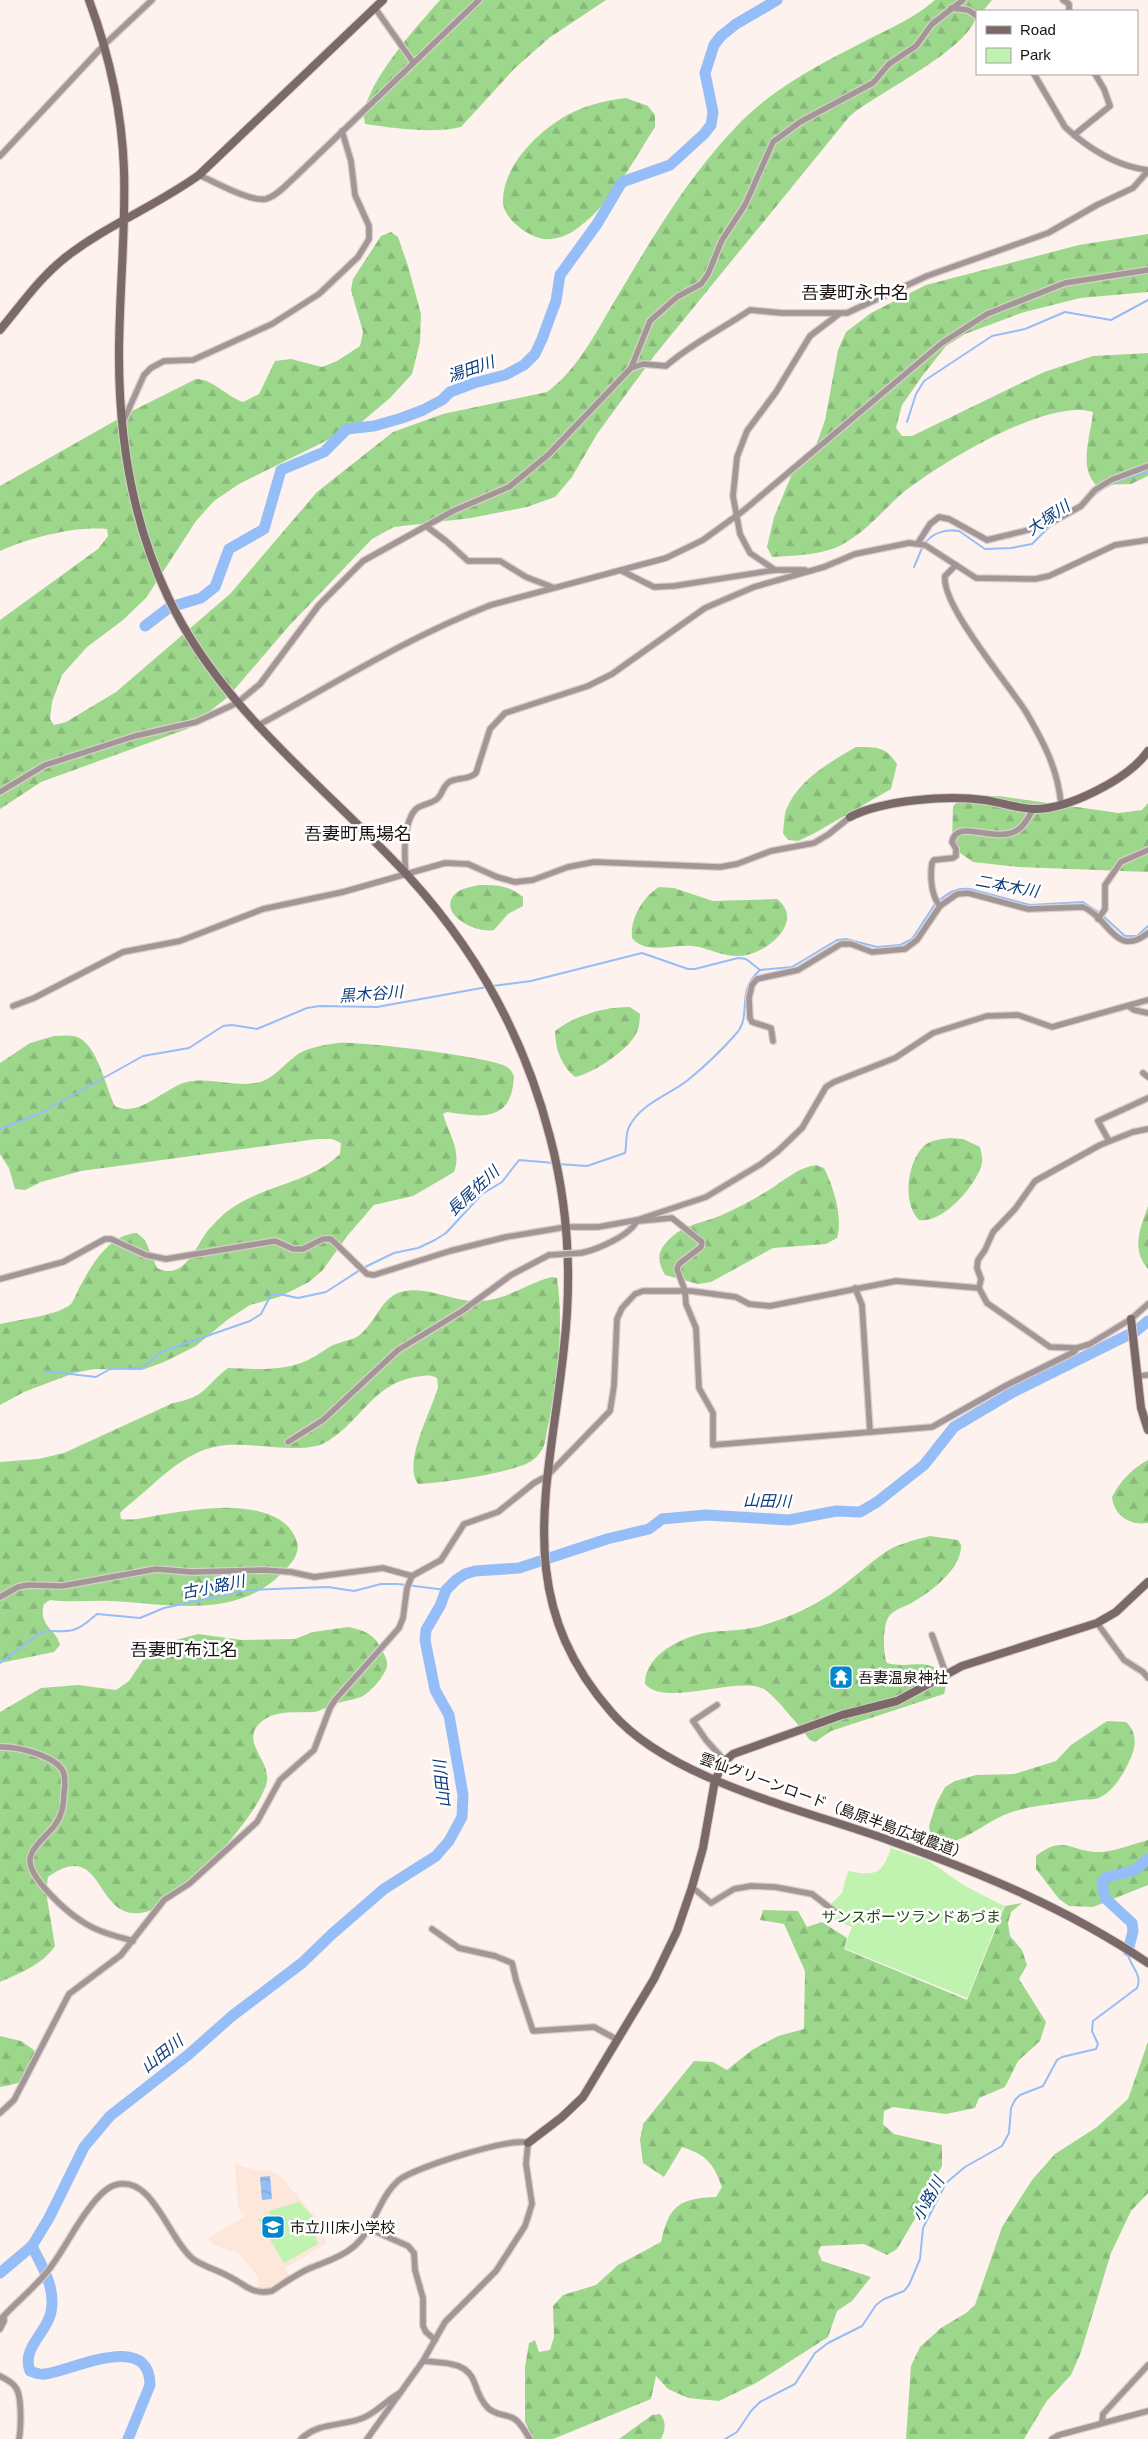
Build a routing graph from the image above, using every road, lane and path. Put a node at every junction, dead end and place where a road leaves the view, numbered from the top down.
1 (89, 0) edge
2 (152, 0) edge
3 (383, 0) edge
4 (479, 0) edge
5 (963, 0) edge
6 (1063, 0) edge
7 (375, 8) junction
8 (951, 8) junction
9 (1069, 10) edge
10 (976, 15) edge
11 (104, 45) junction
12 (413, 62) junction
13 (1035, 75) edge
14 (1096, 75) edge
15 (342, 131) junction
16 (1074, 135) junction
17 (0, 156) edge
18 (1148, 171) edge
19 (199, 175) junction
20 (123, 221) junction
21 (1148, 270) edge
22 (839, 314) junction
23 (0, 330) edge
24 (631, 368) junction
25 (122, 425) junction
26 (1148, 466) edge
27 (736, 516) junction
28 (426, 526) junction
29 (1148, 540) edge
30 (918, 543) junction
31 (956, 565) junction
32 (775, 570) junction
33 (812, 570) junction
34 (622, 571) junction
35 (553, 588) junction
36 (238, 703) junction
37 (257, 726) junction
38 (1148, 751) edge
39 (0, 792) edge
40 (1061, 804) junction
41 (1033, 809) junction
42 (850, 817) joint
43 (1148, 850) edge
44 (406, 874) junction
45 (938, 904) junction
46 (1101, 916) junction
47 (1148, 933) edge
48 (1148, 1000) edge
49 (13, 1006) dead end
50 (1128, 1006) junction
51 (1148, 1013) edge
52 (774, 1041) dead end
53 (1148, 1098) edge
54 (1148, 1129) edge
55 (1109, 1141) junction
56 (637, 1220) junction
57 (565, 1223) junction
58 (0, 1279) edge
59 (855, 1288) junction
60 (980, 1288) junction
61 (685, 1291) junction
62 (1148, 1304) edge
63 (1132, 1321) junction
64 (1077, 1348) junction
65 (1148, 1375) edge
66 (1138, 1376) junction
67 (1148, 1430) edge
68 (870, 1432) junction
69 (288, 1442) dead end
70 (547, 1476) junction
71 (410, 1579) junction
72 (1148, 1582) edge
73 (0, 1596) edge
74 (1097, 1623) junction
75 (932, 1635) dead end
76 (946, 1674) junction
77 (1148, 1678) edge
78 (717, 1705) dead end
79 (0, 1747) edge
80 (725, 1762) junction
81 (715, 1780) junction
82 (692, 1887) junction
83 (834, 1910) dead end
84 (432, 1929) dead end
85 (133, 1941) junction
86 (1148, 1963) edge
87 (618, 2040) junction
88 (0, 2113) edge
89 (528, 2142) junction
90 (370, 2229) junction
91 (2, 2318) edge
92 (0, 2329) edge
93 (435, 2340) junction
94 (423, 2361) junction
95 (1148, 2365) edge
96 (0, 2376) edge
97 (402, 2393) junction
98 (1148, 2411) edge
99 (1102, 2423) junction
100 (19, 2439) edge
101 (301, 2439) edge
102 (368, 2439) edge
103 (530, 2439) edge
104 (1052, 2439) edge

1 - 11 street, 雲仙グリーンロード（島原半島広域農道）
2 - 11 street
3 - 7 street
4 - 12 street
5 - 8 street
6 - 9 street
7 - 12 street
7 - 19 street
8 - 10 street
8 - 24 street
11 - 17 street
11 - 20 street, 雲仙グリーンロード（島原半島広域農道）
12 - 15 street
13 - 16 street
14 - 16 street
15 - 19 street
15 - 25 street
16 - 18 street
18 - 22 street
19 - 20 street
20 - 23 street
20 - 25 street, 雲仙グリーンロード（島原半島広域農道）
21 - 27 street
22 - 24 street
22 - 27 street
24 - 28 street
25 - 36 street, 雲仙グリーンロード（島原半島広域農道）
26 - 30 street
27 - 32 street
27 - 34 street
28 - 35 street
28 - 36 street
29 - 31 street
30 - 31 street
30 - 33 street
31 - 40 street
32 - 33 street
32 - 34 street
33 - 44 street
34 - 35 street
35 - 37 street
36 - 37 street, 雲仙グリーンロード（島原半島広域農道）
36 - 39 street
37 - 44 street, 雲仙グリーンロード（島原半島広域農道）
38 - 40 street
40 - 41 street
41 - 42 street
41 - 45 street
42 - 44 street
43 - 46 street
44 - 49 street
44 - 57 street, 雲仙グリーンロード（島原半島広域農道）
45 - 46 street
45 - 52 street
46 - 47 street
48 - 50 street
50 - 51 street
50 - 56 street
53 - 55 street
54 - 55 street
55 - 60 street
56 - 57 street
56 - 61 street
56 - 69 street, bridge
57 - 58 street
57 - 70 street, 雲仙グリーンロード（島原半島広域農道）
59 - 60 street
59 - 61 street
59 - 68 street
60 - 64 street
61 - 68 street
61 - 70 street
62 - 63 street
63 - 64 street
63 - 66 street
64 - 68 street
65 - 66 street
66 - 67 street
70 - 71 street
70 - 81 street, 雲仙グリーンロード（島原半島広域農道）
71 - 73 street
71 - 85 street
72 - 74 street
74 - 76 street
74 - 77 street
75 - 76 street
76 - 80 street
78 - 80 street
79 - 85 street
80 - 81 street
81 - 82 street
81 - 86 street, 雲仙グリーンロード（島原半島広域農道）
82 - 83 street
82 - 87 street
84 - 87 street
85 - 88 street
87 - 89 street
89 - 90 street
89 - 93 street
90 - 91 street
90 - 93 street
91 - 92 street
93 - 94 street
94 - 97 street
94 - 103 street
95 - 99 street
96 - 100 street
97 - 101 street
97 - 102 street
98 - 99 street
99 - 104 street

